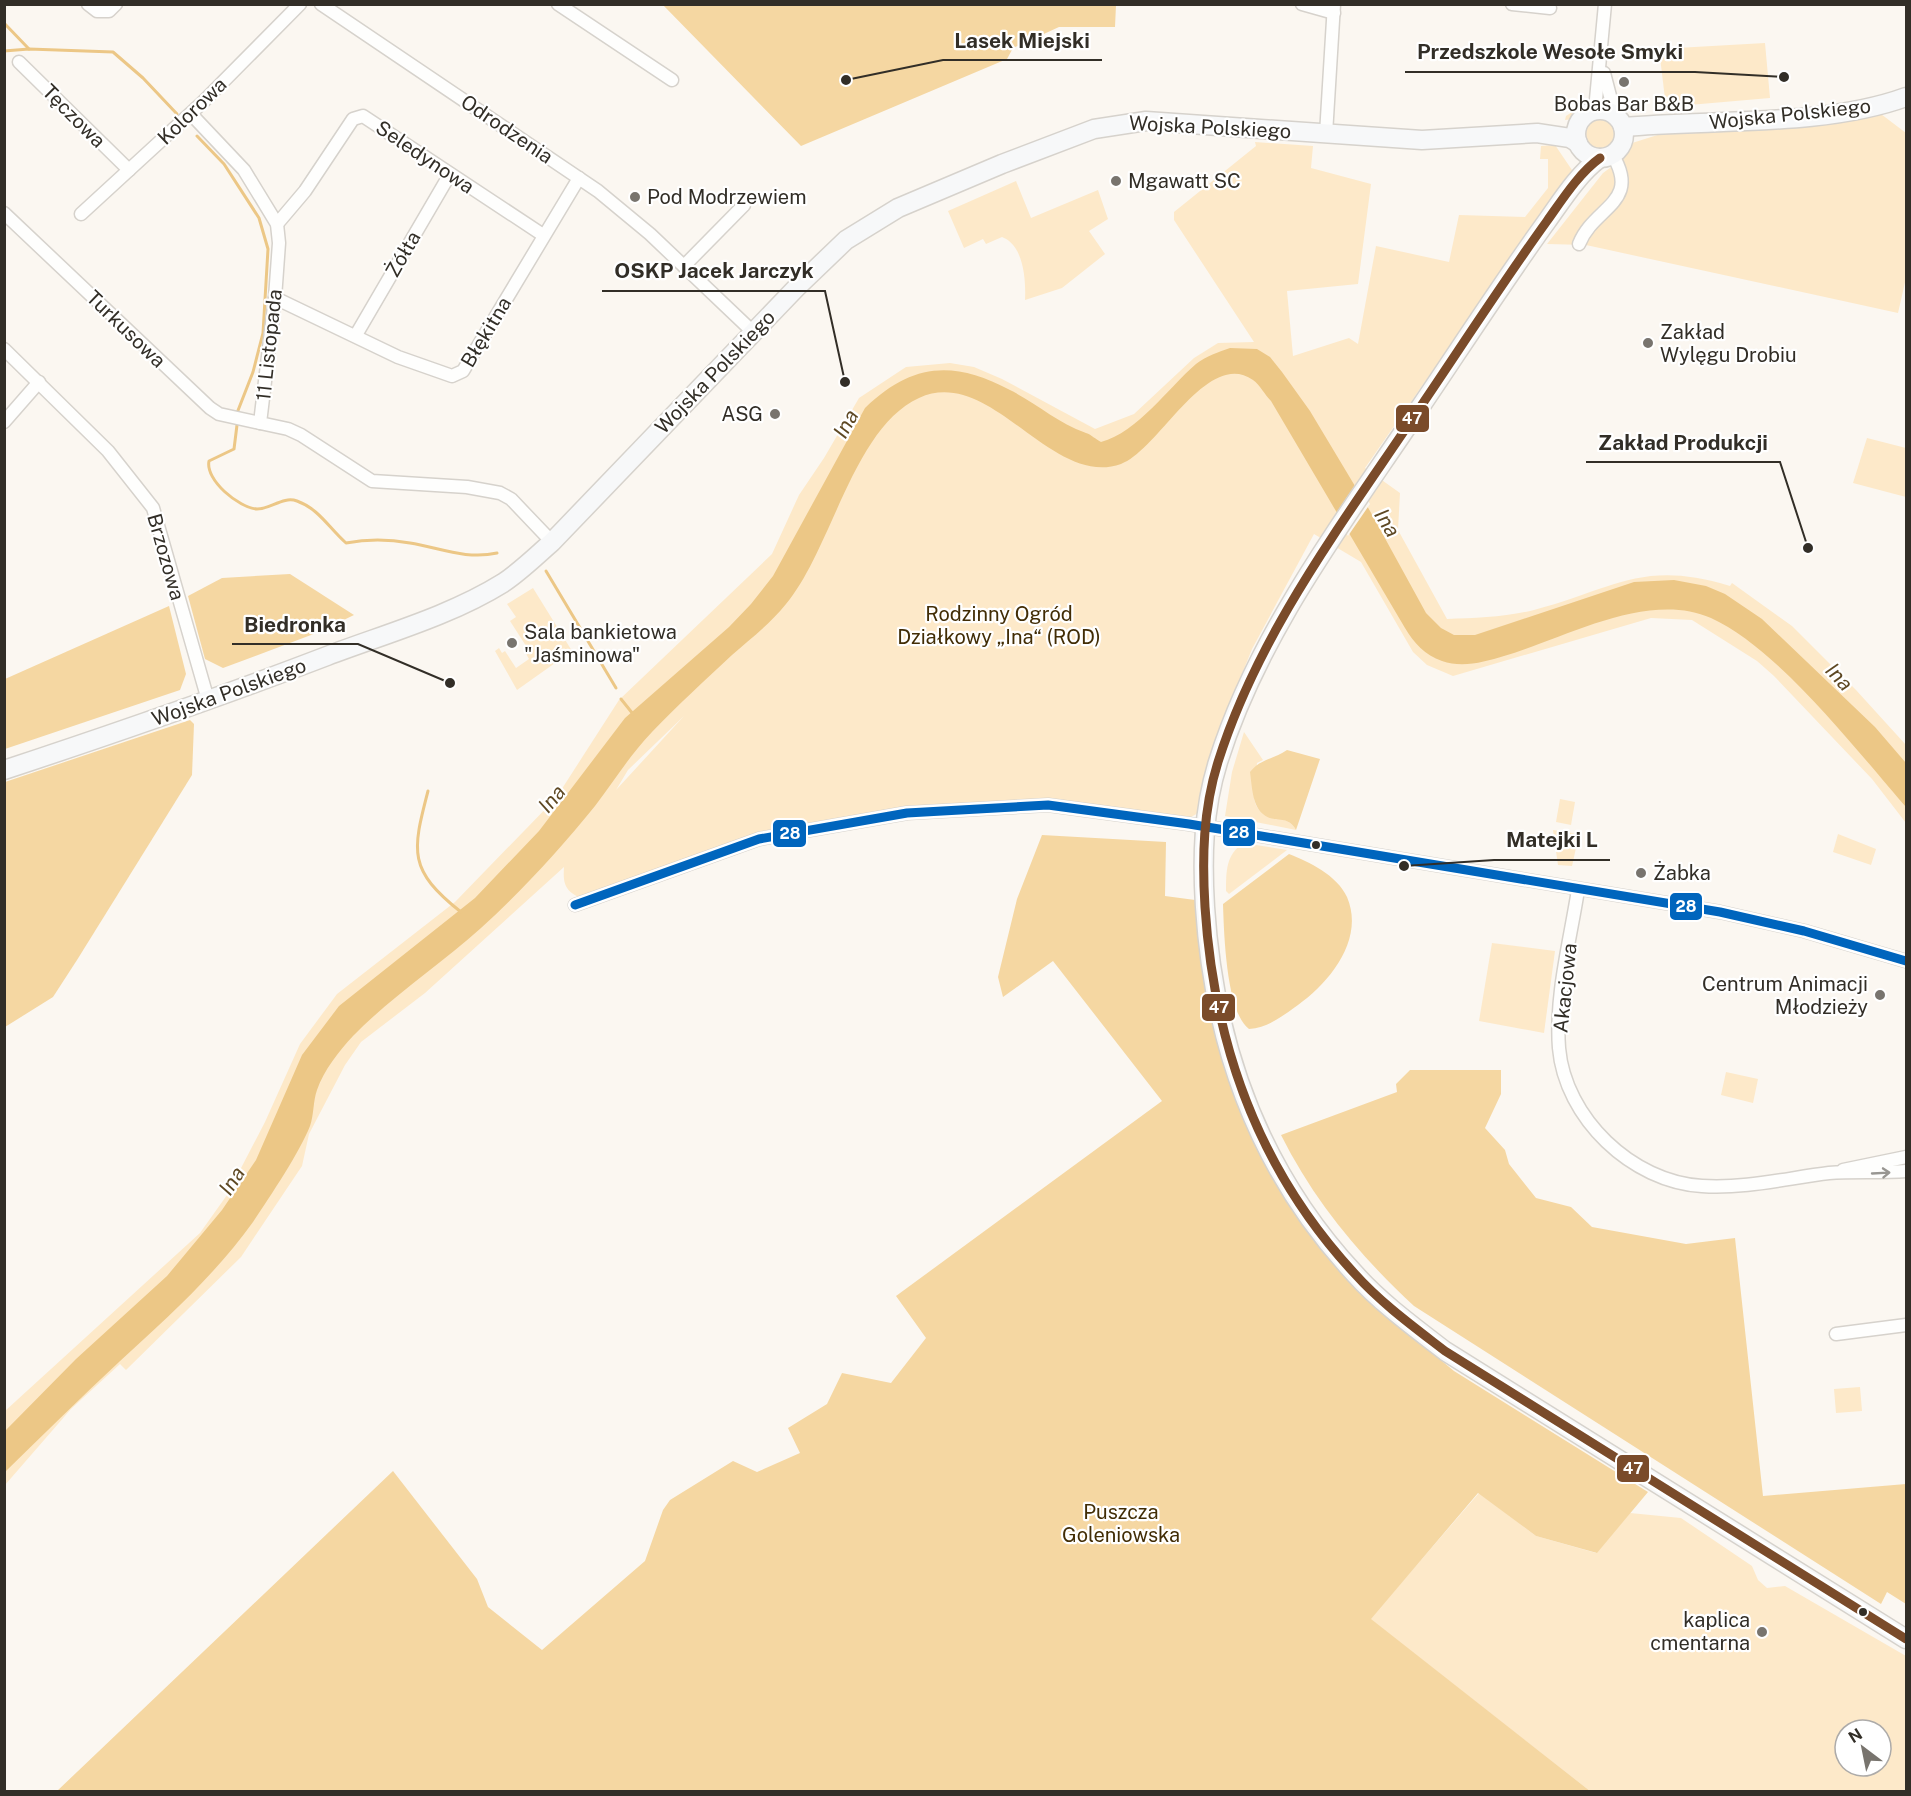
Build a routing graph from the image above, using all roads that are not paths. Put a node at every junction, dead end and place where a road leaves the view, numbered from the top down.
1 (88, 4) edge
2 (300, 4) edge
3 (321, 4) edge
4 (558, 4) edge
5 (1302, 4) edge
6 (1512, 4) edge
7 (1605, 4) edge
8 (113, 8) edge
9 (1550, 8) dead end
10 (1334, 9) edge
11 (1602, 58) junction
12 (19, 62) dead end
13 (672, 80) dead end
14 (1906, 97) edge
15 (1595, 110) junction
16 (191, 114) junction
17 (1579, 122) junction
18 (1537, 133) junction
19 (1326, 134) junction
20 (1615, 139) junction
21 (1580, 146) junction
22 (129, 170) junction
23 (450, 174) junction
24 (579, 178) junction
25 (744, 205) dead end
26 (1556, 209) junction
27 (4, 213) edge
28 (81, 213) dead end
29 (277, 224) junction
30 (543, 235) junction
31 (1579, 244) dead end
32 (684, 266) junction
33 (275, 298) junction
34 (753, 332) junction
35 (356, 335) junction
36 (4, 349) edge
37 (39, 382) junction
38 (4, 422) edge
39 (260, 423) junction
40 (552, 542) junction
41 (208, 700) junction
42 (4, 770) edge
43 (1209, 827) junction
44 (1578, 890) junction
45 (575, 905) dead end
46 (1906, 961) edge
47 (1906, 1157) edge
48 (1906, 1171) edge
49 (1833, 1173) junction
50 (1906, 1325) edge
51 (1836, 1334) dead end
52 (1906, 1639) edge

1 - 8 street
2 - 16 street, Kolorowa
3 - 24 street, Odrodzenia
4 - 13 street
5 - 10 street
6 - 9 street
7 - 11 street
10 - 19 street
11 - 15 street
11 - 20 street
12 - 22 street, Tęczowa
14 - 20 street, Wojska Polskiego
15 - 17 street
15 - 20 street
16 - 22 street, Kolorowa
16 - 29 street
17 - 18 street, Wojska Polskiego
17 - 21 street
18 - 19 street, Wojska Polskiego
18 - 21 street, Wojska Polskiego
19 - 34 street, Wojska Polskiego
20 - 21 street, Wojska Polskiego
20 - 26 street
20 - 31 street
21 - 26 street
22 - 28 street, Kolorowa
23 - 29 street, Seledynowa
23 - 30 street, Seledynowa
23 - 35 street, Żółta
24 - 30 street, Błękitna
24 - 32 street, Odrodzenia
25 - 32 street
26 - 43 street
27 - 39 street, Turkusowa
29 - 33 street, 11 Listopada
30 - 35 street, Błękitna
32 - 34 street, Odrodzenia
33 - 35 street, Błękitna
33 - 39 street, 11 Listopada
34 - 40 street, Wojska Polskiego
36 - 37 street, Brzozowa
37 - 38 street
37 - 41 street, Brzozowa
39 - 40 street, 11 Listopada
40 - 41 street, Wojska Polskiego
41 - 42 street, Wojska Polskiego
43 - 44 street
43 - 45 street
43 - 52 street
44 - 46 street
44 - 49 street, Akacjowa
47 - 49 street
49 -> 48 street
50 - 51 street

